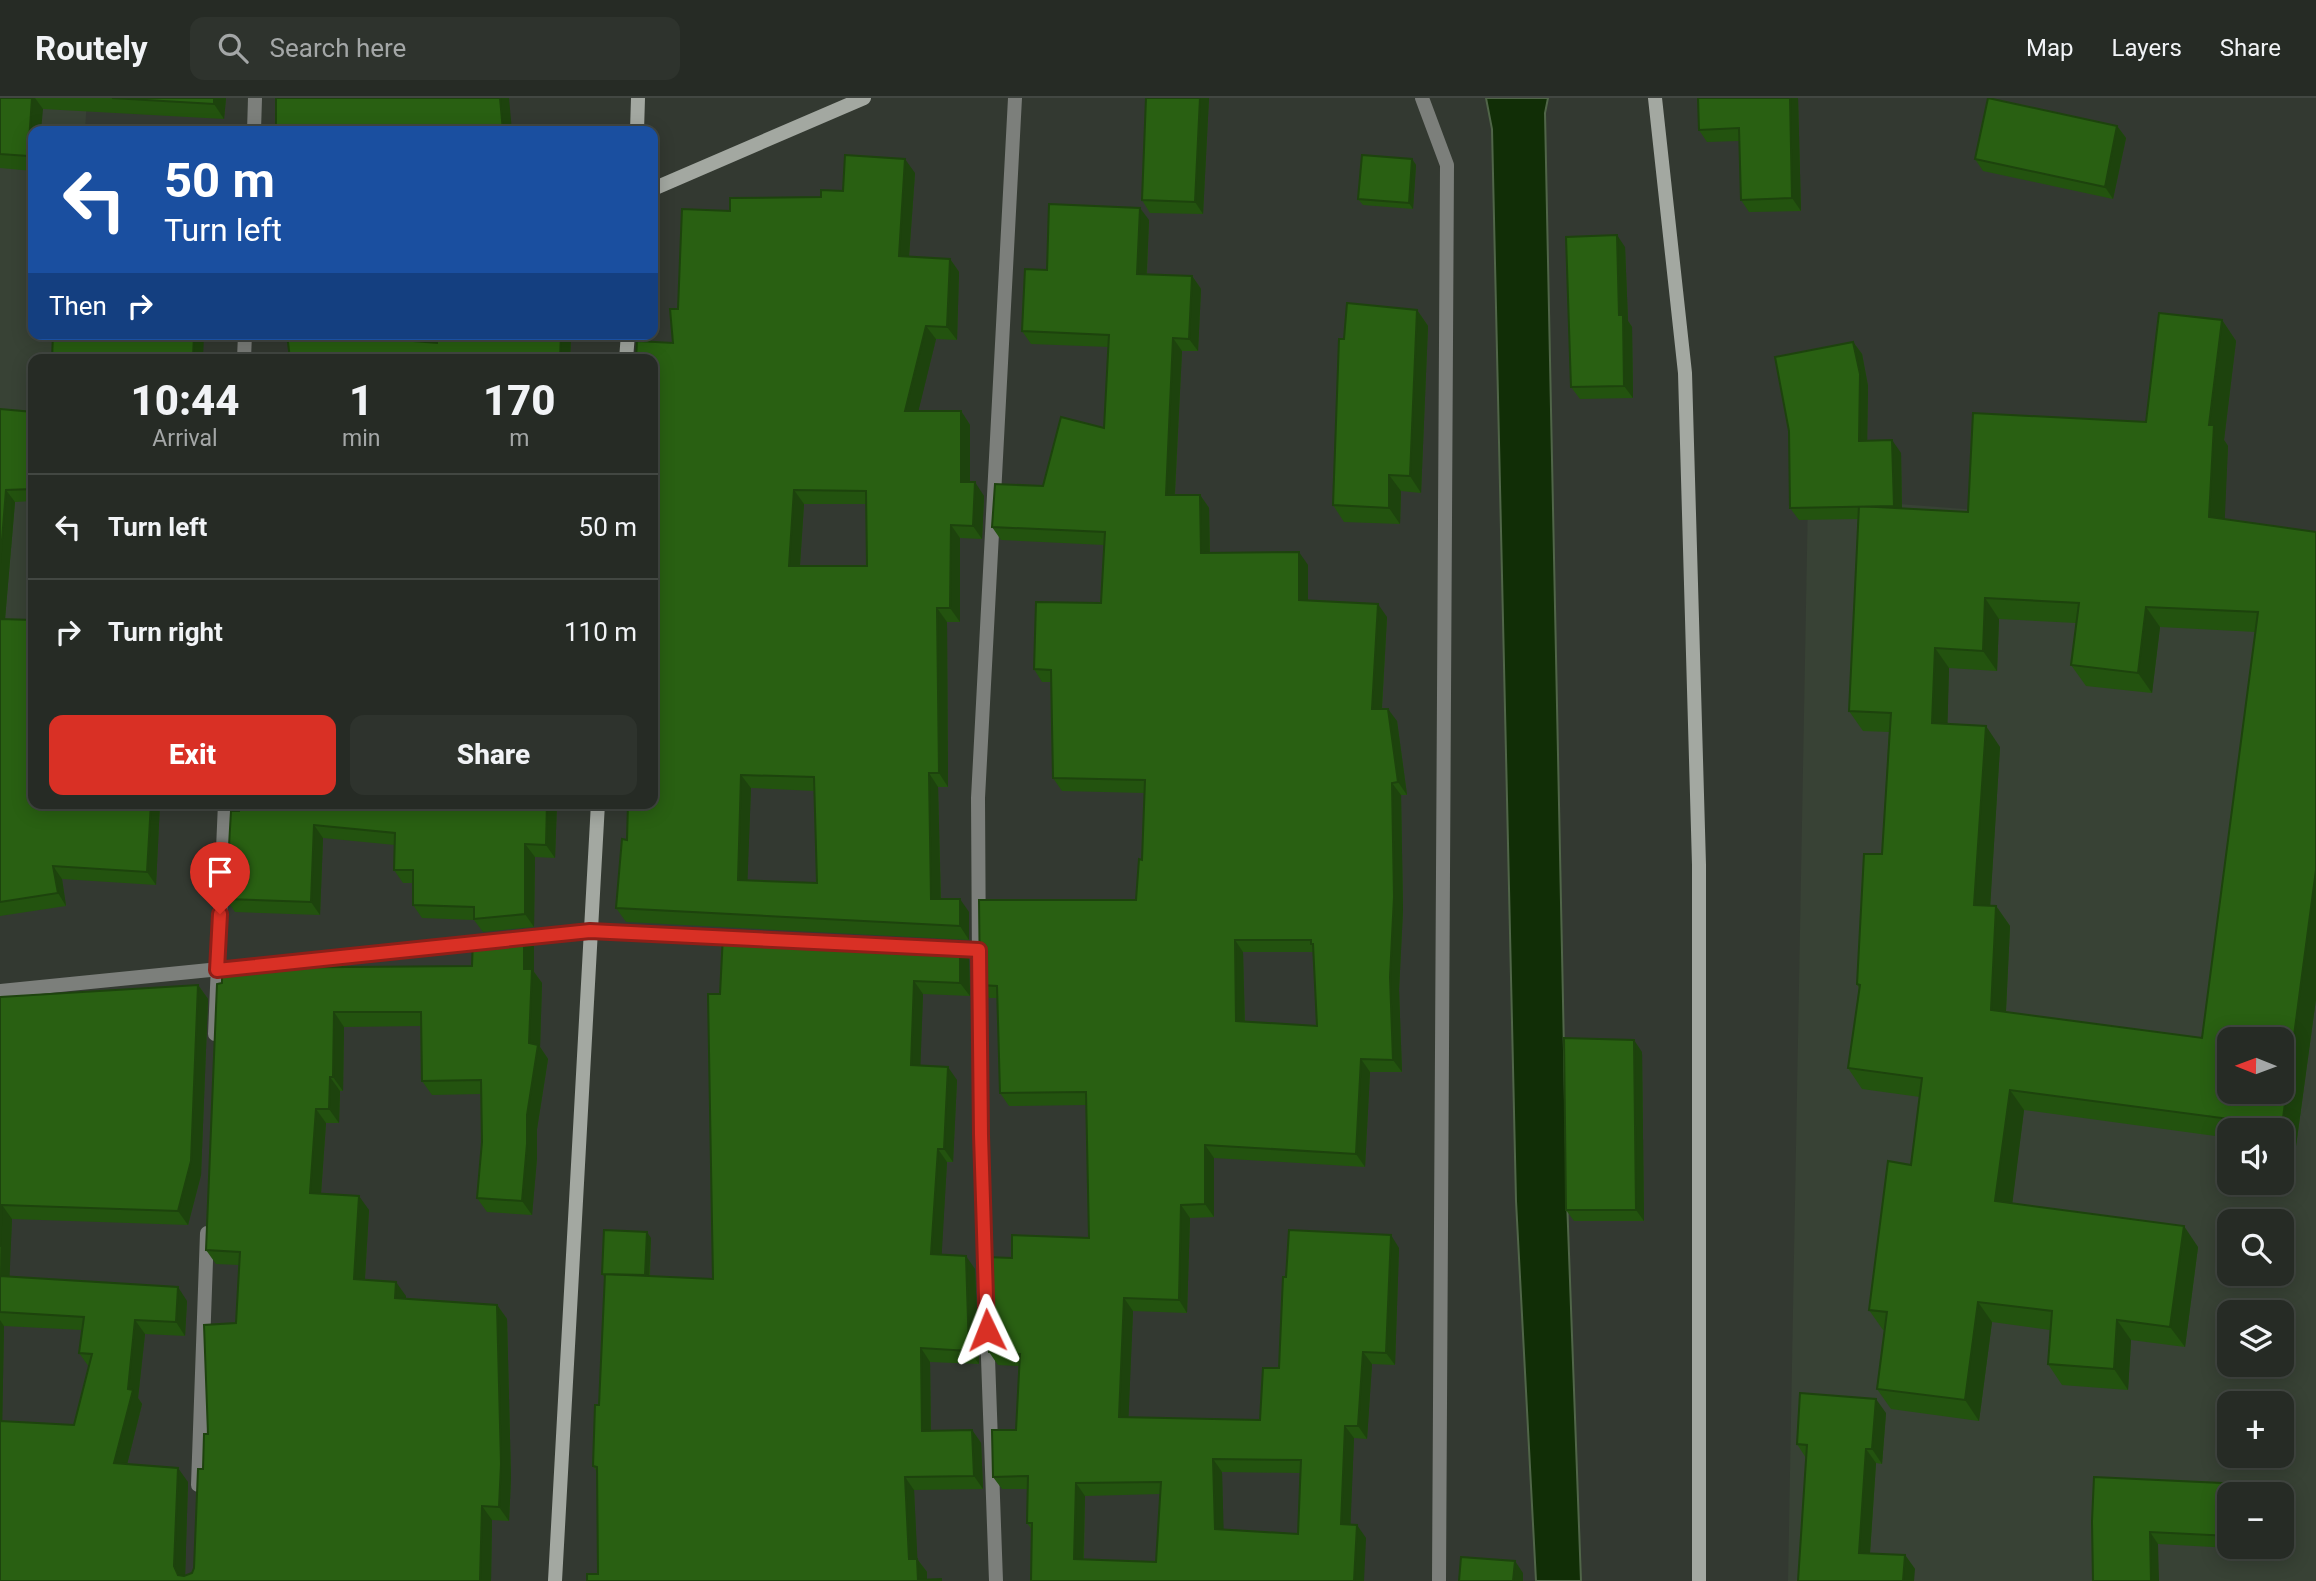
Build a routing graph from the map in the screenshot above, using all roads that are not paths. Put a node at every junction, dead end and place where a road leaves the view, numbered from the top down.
1 (255, 98) edge
2 (638, 98) edge
3 (864, 98) edge
4 (1016, 98) edge
5 (1422, 98) edge
6 (1655, 98) edge
7 (254, 126) edge
8 (637, 126) edge
9 (658, 187) edge
10 (225, 809) edge
11 (598, 809) edge
12 (590, 931) junction
13 (757, 939) edge
14 (217, 970) junction
15 (0, 991) edge
16 (214, 1053) edge
17 (208, 1220) edge
18 (197, 1498) edge
19 (555, 1581) edge
20 (996, 1581) edge
21 (1439, 1581) edge
22 (1699, 1581) edge

1 - 7 street
2 - 8 street
3 - 9 street
4 - 20 street
5 - 21 street
6 - 22 street
10 - 14 street
11 - 12 street
12 - 13 street
12 - 14 street
12 - 19 street
14 - 15 street
14 - 16 street
17 - 18 street

